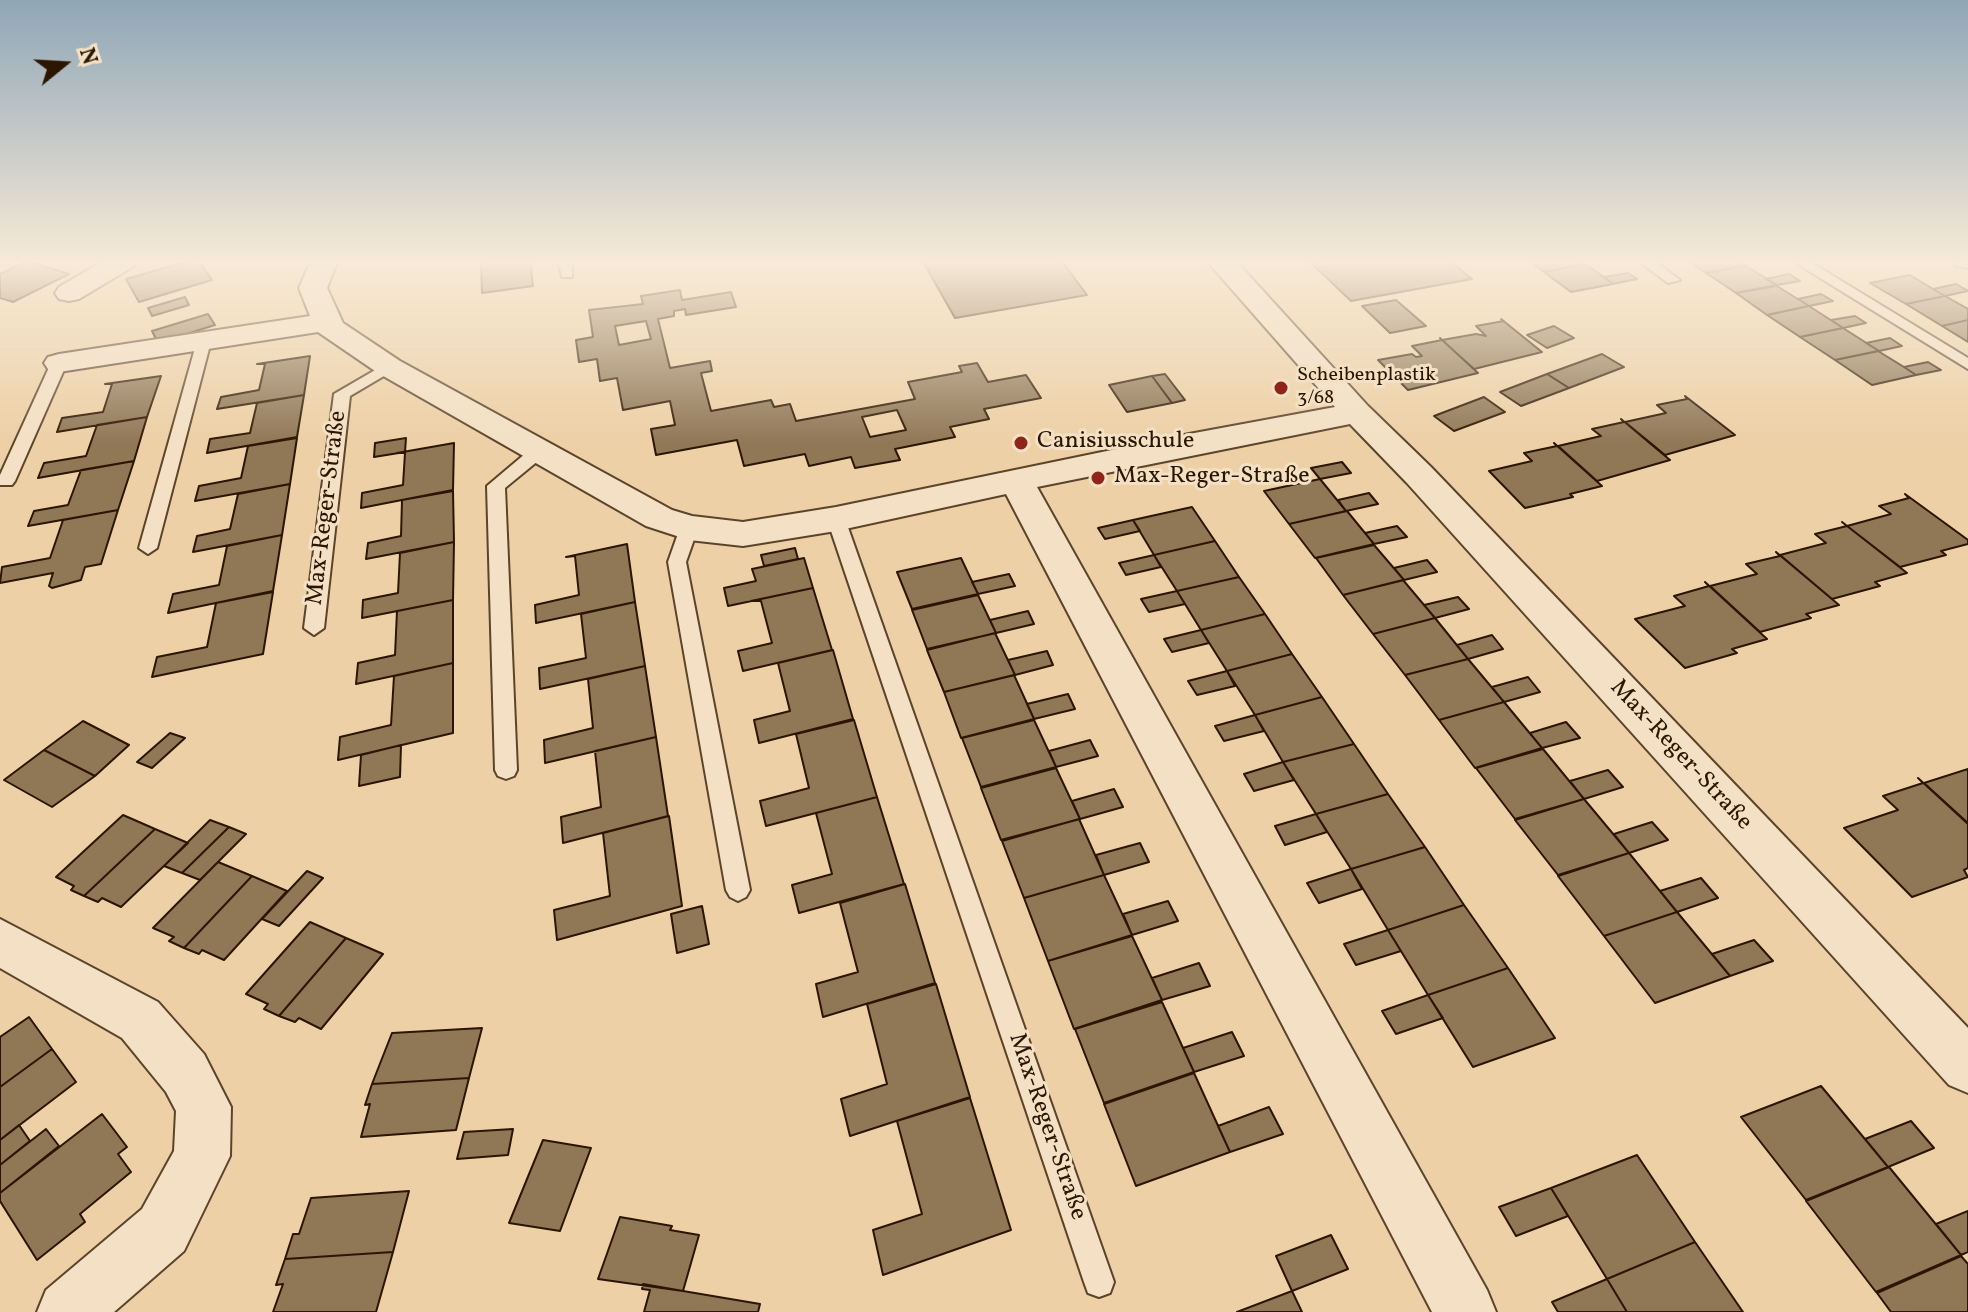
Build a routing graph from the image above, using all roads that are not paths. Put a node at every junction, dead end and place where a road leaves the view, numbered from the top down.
1 (1275, 321) edge
2 (1898, 321) edge
3 (325, 322) joint
4 (204, 341) junction
5 (59, 363) joint
6 (1968, 364) edge
7 (389, 367) junction
8 (1357, 413) junction
9 (538, 452) junction
10 (1016, 480) junction
11 (6, 481) dead end
12 (836, 519) junction
13 (689, 528) junction
14 (148, 548) dead end
15 (314, 628) dead end
16 (506, 770) dead end
17 (738, 890) dead end
18 (0, 942) edge
19 (1968, 1066) edge
20 (1099, 1282) dead end
21 (68, 1312) edge
22 (1465, 1312) edge

1 - 8 street, Max-Reger-Straße
2 - 6 lane
3 - 4 street
3 - 7 street
4 - 5 street
4 - 14 lane
5 - 11 lane
7 - 9 street
7 - 15 lane, Max-Reger-Straße
8 - 10 street
8 - 19 street, Max-Reger-Straße
9 - 13 street
9 - 16 lane
10 - 12 street
10 - 22 street
12 - 13 street
12 - 20 lane, Max-Reger-Straße
13 - 17 lane
18 - 21 street

